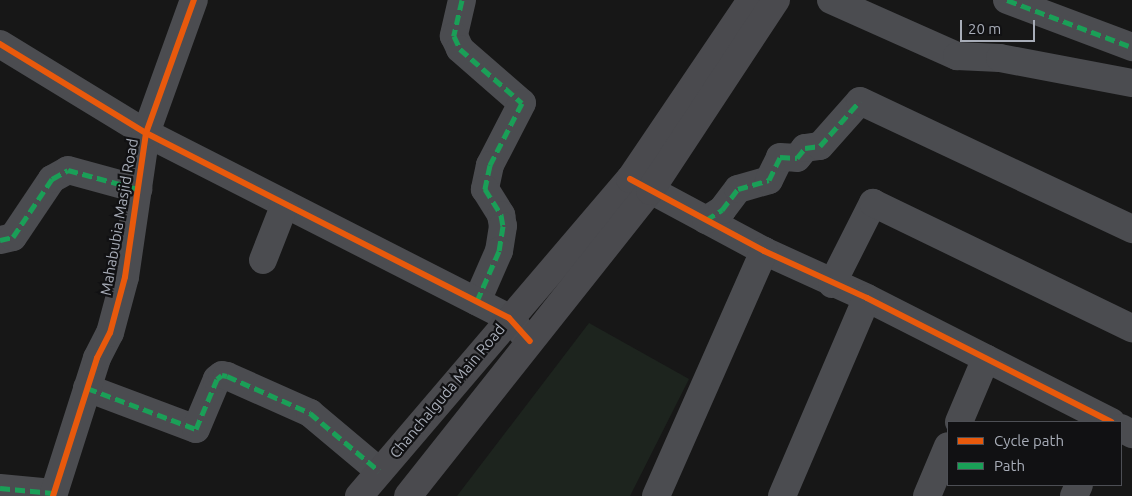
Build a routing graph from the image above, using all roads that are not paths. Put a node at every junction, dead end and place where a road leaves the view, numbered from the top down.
1 (194, 0) edge
2 (462, 0) edge
3 (751, 0) edge
4 (776, 0) edge
5 (831, 0) edge
6 (1007, 0) edge
7 (0, 44) edge
8 (1130, 46) edge
9 (1125, 80) edge
10 (146, 133) junction
11 (640, 185) junction
12 (138, 189) junction
13 (285, 204) junction
14 (706, 220) junction
15 (1132, 229) edge
16 (0, 240) edge
17 (764, 251) junction
18 (262, 260) dead end
19 (832, 284) junction
20 (867, 298) junction
21 (476, 301) junction
22 (509, 318) junction
23 (1132, 328) edge
24 (530, 341) junction
25 (986, 358) junction
26 (87, 388) junction
27 (959, 421) edge
28 (1109, 421) edge
29 (947, 448) edge
30 (378, 472) junction
31 (0, 488) edge
32 (53, 495) edge
33 (359, 496) edge
34 (408, 496) edge
35 (656, 496) edge
36 (782, 496) edge
37 (927, 496) edge

1 - 10 street, Mahabubia Masjid Road
2 - 21 street
3 - 11 main road, Chanchalguda Main Road
4 - 11 main road, Chanchalguda Main Road
5 - 9 street
6 - 8 street
7 - 10 street
8 - 9 street
10 - 12 street, Mahabubia Masjid Road
10 - 13 street
11 - 14 street
11 - 22 main road, Chanchalguda Main Road
11 - 24 main road, Chanchalguda Main Road
12 - 16 street
12 - 26 street, Mahabubia Masjid Road
13 - 18 street
13 - 21 street
14 - 15 street
14 - 17 street
17 - 19 street
17 - 35 street
19 - 20 street
19 - 23 street
20 - 25 street
20 - 36 street
21 - 22 street
22 - 24 street
22 - 30 main road, Chanchalguda Main Road
24 - 34 main road, Chanchalguda Main Road
25 - 27 street
25 - 28 street
26 - 30 street
26 - 32 street, Mahabubia Masjid Road
29 - 37 street
30 - 33 main road, Chanchalguda Main Road
31 - 32 street

